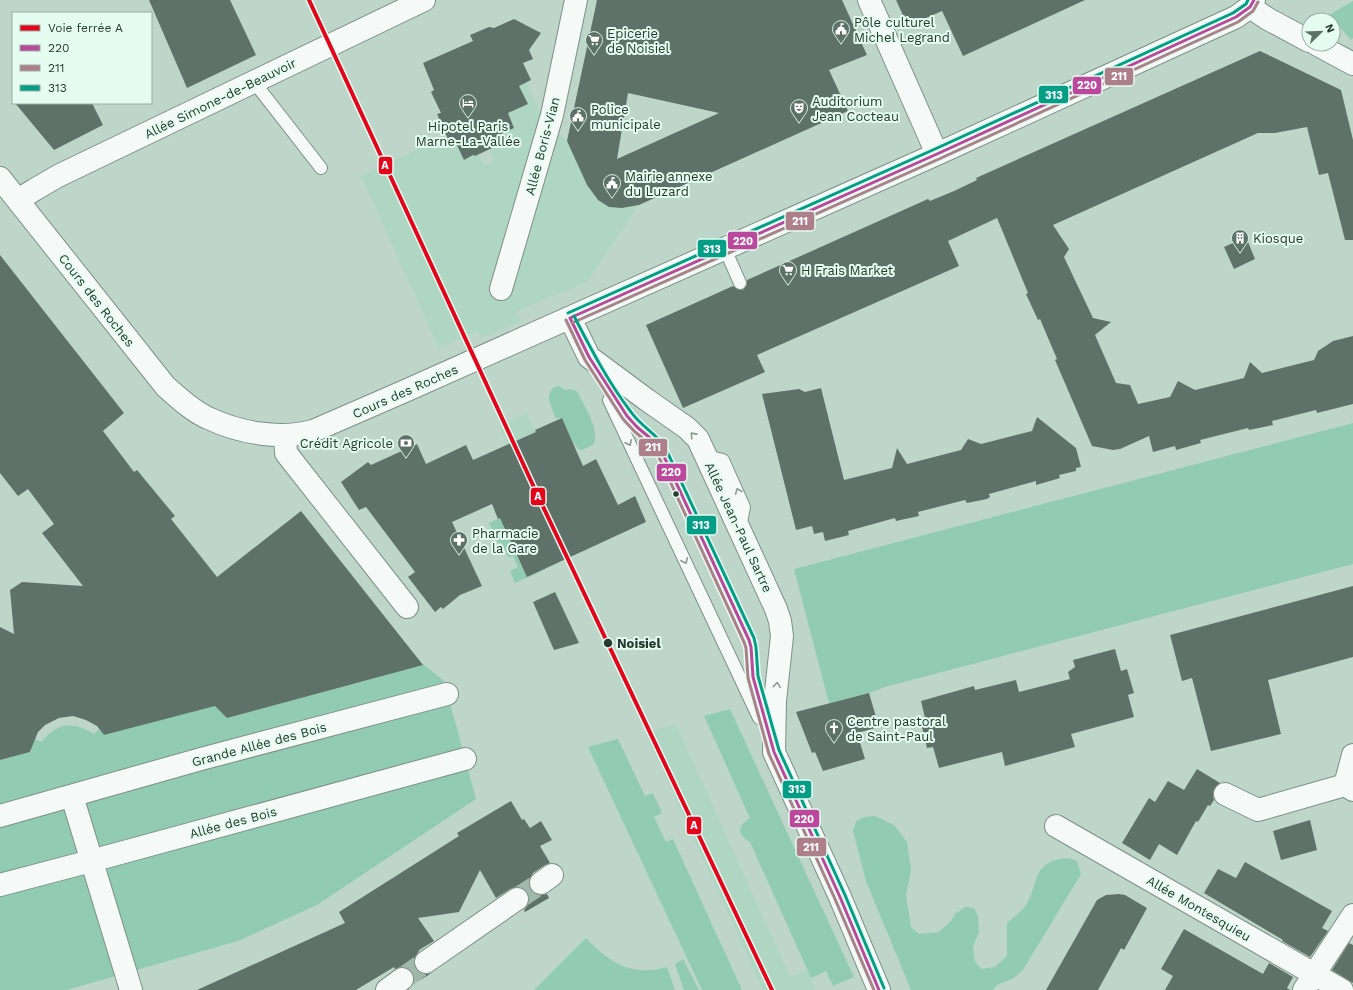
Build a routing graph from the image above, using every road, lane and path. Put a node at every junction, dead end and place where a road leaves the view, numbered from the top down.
1 (424, 0) edge
2 (576, 0) edge
3 (868, 0) edge
4 (1252, 3) edge
5 (1301, 37) edge
6 (1331, 52) edge
7 (1353, 64) edge
8 (254, 82) junction
9 (937, 154) junction
10 (321, 168) dead end
11 (0, 178) edge
12 (18, 200) junction
13 (725, 249) junction
14 (740, 283) dead end
15 (501, 289) dead end
16 (570, 318) junction
17 (589, 357) junction
18 (285, 435) junction
19 (407, 607) dead end
20 (447, 694) dead end
21 (774, 752) junction
22 (1353, 755) edge
23 (465, 759) dead end
24 (1349, 787) edge
25 (1225, 794) dead end
26 (72, 796) junction
27 (0, 816) edge
28 (1056, 826) dead end
29 (91, 861) junction
30 (0, 885) edge
31 (517, 898) tunnel mouth
32 (1353, 915) edge
33 (426, 962) tunnel mouth
34 (1309, 982) edge
35 (131, 990) edge
36 (879, 990) edge
37 (1342, 990) edge

1 - 8 street, Allée Simone-de-Beauvoir
2 - 15 street, Allée Boris-Vian
3 - 9 street
4 - 5 street
4 - 9 street, Cours des Roches
6 - 7 street
8 - 10 lane
8 - 12 street, Allée Simone-de-Beauvoir
9 - 13 street, Cours des Roches
11 - 12 street, Cours des Roches
12 - 18 street, Cours des Roches
13 - 14 lane
13 - 16 street, Cours des Roches
16 - 17 street, Allée Jean-Paul Sartre
16 - 18 street, Cours des Roches
17 -> 21 lane, Allée Jean-Paul Sartre
17 - 21 lane
21 -> 17 street, Allée Jean-Paul Sartre
18 - 19 street
20 - 26 street, Grande Allée des Bois
21 - 36 street, Allée Jean-Paul Sartre
22 - 24 street
23 - 29 street, Allée des Bois
24 - 25 street
26 - 27 street, Grande Allée des Bois
26 - 29 street
28 - 34 street, Allée Montesquieu
29 - 30 street, Allée des Bois
29 - 35 street
31 - 33 street
32 - 34 street
34 - 37 street, Allée Montesquieu

